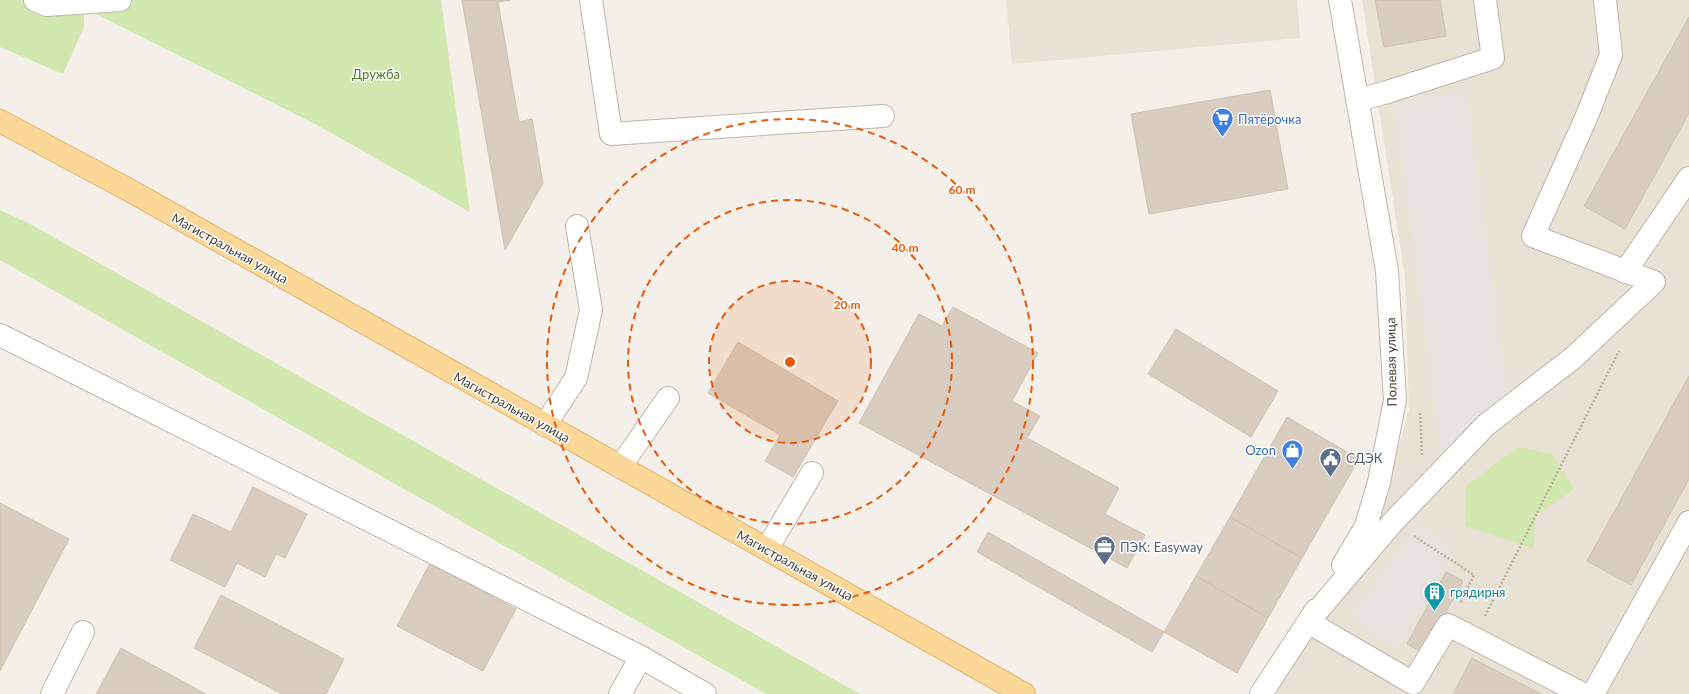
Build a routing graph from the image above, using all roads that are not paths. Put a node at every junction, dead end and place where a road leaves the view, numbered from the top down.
1 (35, 0) edge
2 (120, 0) edge
3 (592, 0) edge
4 (1340, 0) edge
5 (1485, 0) edge
6 (1605, 0) edge
7 (1357, 100) junction
8 (883, 116) dead end
9 (0, 121) edge
10 (1689, 178) edge
11 (578, 226) dead end
12 (1625, 272) junction
13 (0, 335) edge
14 (668, 398) dead end
15 (545, 425) junction
16 (620, 467) junction
17 (812, 473) dead end
18 (1689, 522) edge
19 (767, 549) junction
20 (1308, 622) junction
21 (83, 632) dead end
22 (641, 657) junction
23 (52, 694) edge
24 (620, 694) edge
25 (706, 694) edge
26 (1024, 694) edge
27 (1261, 694) edge
28 (1583, 694) edge
29 (1593, 694) edge

1 - 2 street
3 - 8 street
4 - 7 street, Полевая улица
5 - 7 street
6 - 12 street
7 - 20 street, Полевая улица
9 - 15 main road, Магистральная улица
10 - 12 street
11 - 15 street
12 - 20 street
13 - 22 street
14 - 16 street
15 - 16 main road, Магистральная улица
16 - 19 main road, Магистральная улица
17 - 19 street
18 - 29 street
19 - 26 main road, Магистральная улица
20 - 27 street, Полевая улица
20 - 28 street
21 - 23 street
22 - 24 street
22 - 25 street

